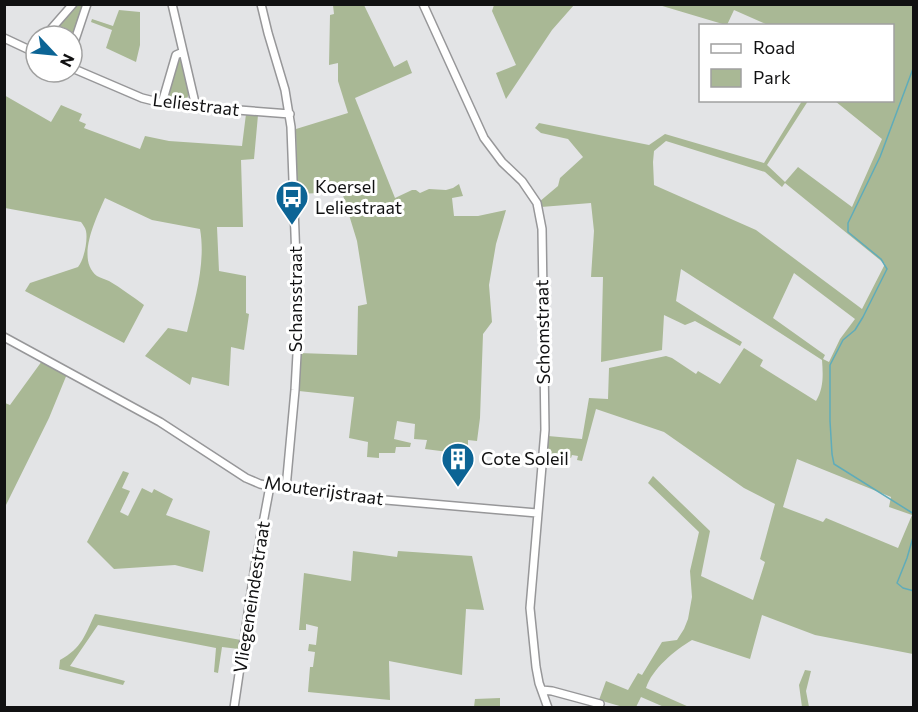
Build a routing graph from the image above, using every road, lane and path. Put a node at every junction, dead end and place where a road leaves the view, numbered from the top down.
1 (73, 4) edge
2 (87, 4) edge
3 (171, 4) edge
4 (261, 4) edge
5 (423, 4) edge
6 (56, 24) edge
7 (80, 24) edge
8 (4, 38) edge
9 (24, 46) edge
10 (183, 52) junction
11 (84, 73) edge
12 (162, 103) junction
13 (196, 107) junction
14 (290, 114) junction
15 (4, 337) edge
16 (270, 486) junction
17 (286, 488) junction
18 (537, 513) junction
19 (542, 690) junction
20 (600, 704) dead end
21 (234, 708) edge
22 (548, 708) edge

1 - 6 street
2 - 7 street
3 - 10 street
4 - 14 street, Schansstraat
5 - 18 street, Schomstraat
8 - 9 street
10 - 12 street
10 - 13 street
11 - 12 street, Leliestraat
12 - 13 street, Leliestraat
13 - 14 street, Leliestraat
14 - 17 street, Schansstraat
15 - 16 street, Mouterijstraat
16 - 17 street, Mouterijstraat
16 - 21 street, Vliegeneindestraat
17 - 18 street, Mouterijstraat
18 - 19 street, Schomstraat
19 - 20 street
19 - 22 street, Schomstraat

